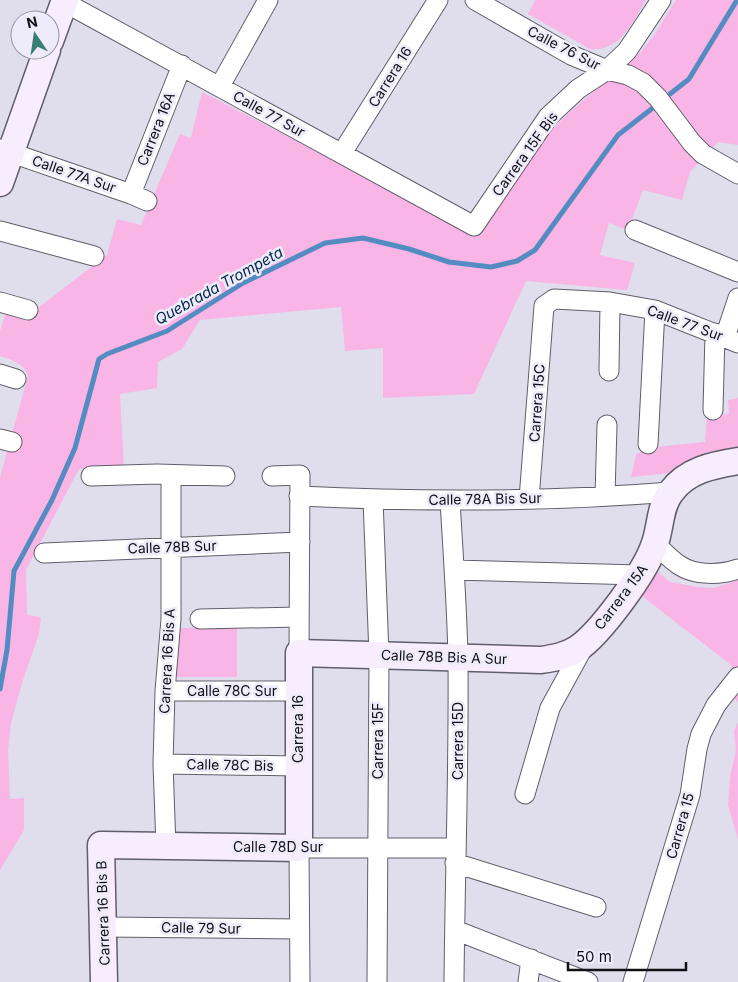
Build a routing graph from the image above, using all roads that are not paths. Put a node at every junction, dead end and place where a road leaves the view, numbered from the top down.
1 (268, 0) edge
2 (438, 0) edge
3 (475, 0) edge
4 (661, 0) edge
5 (64, 1) edge
6 (43, 60) edge
7 (182, 65) junction
8 (607, 70) junction
9 (220, 86) junction
10 (5, 150) edge
11 (342, 153) junction
12 (738, 174) edge
13 (0, 183) edge
14 (139, 198) joint
15 (474, 226) joint
16 (635, 230) dead end
17 (0, 231) edge
18 (94, 256) dead end
19 (738, 272) edge
20 (738, 298) edge
21 (0, 302) edge
22 (610, 302) junction
23 (544, 306) joint
24 (28, 310) dead end
25 (655, 310) junction
26 (726, 337) edge
27 (609, 371) dead end
28 (713, 410) dead end
29 (607, 425) dead end
30 (648, 444) dead end
31 (738, 461) edge
32 (91, 476) dead end
33 (171, 476) junction
34 (225, 476) dead end
35 (272, 476) dead end
36 (671, 492) junction
37 (299, 496) junction
38 (605, 496) junction
39 (373, 499) junction
40 (450, 500) junction
41 (529, 500) junction
42 (300, 542) junction
43 (655, 544) junction
44 (172, 547) junction
45 (44, 553) dead end
46 (738, 569) edge
47 (454, 570) junction
48 (640, 575) junction
49 (299, 617) junction
50 (200, 619) dead end
51 (586, 642) junction
52 (299, 653) junction
53 (379, 655) junction
54 (458, 657) junction
55 (738, 677) edge
56 (298, 691) junction
57 (164, 692) junction
58 (163, 764) junction
59 (298, 766) junction
60 (524, 794) dead end
61 (100, 845) joint
62 (166, 847) junction
63 (300, 848) junction
64 (377, 848) junction
65 (455, 856) junction
66 (596, 907) dead end
67 (104, 927) junction
68 (299, 929) junction
69 (455, 930) junction
70 (531, 959) junction
71 (104, 982) edge
72 (300, 982) edge
73 (377, 982) edge
74 (454, 982) edge
75 (528, 982) edge
76 (588, 982) edge
77 (633, 982) edge

1 - 9 street
2 - 11 street, Carrera 16
3 - 8 street, Calle 76 Sur
4 - 8 street
5 - 7 street, Calle 77 Sur
6 - 10 street
7 - 9 street, Calle 77 Sur
7 - 14 street, Carrera 16A
8 - 12 street, Calle 76 Sur
8 - 15 street, Carrera 15F Bis
9 - 11 street, Calle 77 Sur
10 - 13 street
10 - 14 street, Calle 77A Sur
11 - 15 street, Calle 77 Sur
16 - 19 street
17 - 18 street
20 - 26 street
21 - 24 street
22 - 23 street, Calle 77 Sur
22 - 25 street, Calle 77 Sur
22 - 27 street
23 - 41 street, Carrera 15C
25 - 26 street, Calle 77 Sur
25 - 30 street
26 - 28 street
29 - 38 street
31 - 36 street
32 - 33 street
33 - 34 street
33 - 44 street, Carrera 16 Bis A
35 - 37 street, Carrera 16
36 - 38 street, Calle 78A Bis Sur
36 - 43 street, Carrera 15A
37 - 39 street, Calle 78A Bis Sur
37 - 42 street, Carrera 16
38 - 41 street, Calle 78A Bis Sur
39 - 40 street, Calle 78A Bis Sur
39 - 53 street, Carrera 15F
40 - 41 street, Calle 78A Bis Sur
40 - 47 street, Carrera 15D
42 - 44 street, Calle 78B Sur
42 - 49 street, Carrera 16
43 - 46 street
43 - 48 street, Carrera 15A
44 - 45 street, Calle 78B Sur
44 - 57 street, Carrera 16 Bis A
47 - 48 street
47 - 54 street, Carrera 15D
48 - 51 street, Carrera 15A
49 - 50 street
49 - 52 street, Carrera 16
51 - 54 street, Calle 78B Bis A Sur
51 - 60 street
52 - 53 street, Calle 78B Bis A Sur
52 - 56 street, Carrera 16
53 - 54 street, Calle 78B Bis A Sur
53 - 64 street, Carrera 15F
54 - 65 street, Carrera 15D
55 - 77 street, Carrera 15
56 - 57 street, Calle 78C Sur
56 - 59 street, Carrera 16
57 - 58 street, Carrera 16 Bis A
58 - 59 street, Calle 78C Bis
58 - 62 street, Carrera 16 Bis A
59 - 63 street, Carrera 16
61 - 62 street, Calle 78D Sur
61 - 67 street, Carrera 16 Bis B
62 - 63 street, Calle 78D Sur
63 - 64 street, Calle 78D Sur
63 - 68 street, Carrera 16
64 - 65 street, Calle 78D Sur
64 - 73 street, Carrera 15F
65 - 66 street, Calle 78D Sur
65 - 69 street, Carrera 15D
67 - 68 street, Calle 79 Sur
67 - 71 street, Carrera 16 Bis B
68 - 72 street, Carrera 16
69 - 70 street
69 - 74 street, Carrera 15D
70 - 75 street
70 - 76 street

